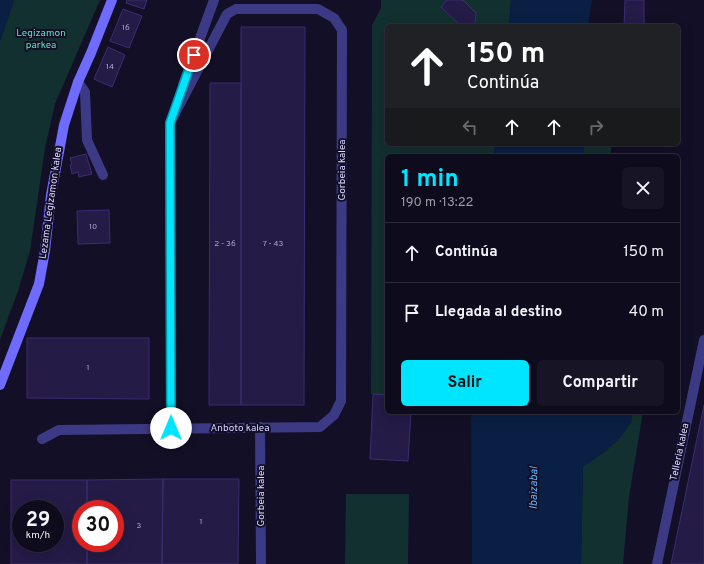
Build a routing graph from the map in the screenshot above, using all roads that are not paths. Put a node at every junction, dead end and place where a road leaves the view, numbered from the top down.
1 (112, 0) edge
2 (214, 0) edge
3 (78, 82) junction
4 (170, 123) junction
5 (102, 175) dead end
6 (704, 340) edge
7 (0, 385) edge
8 (320, 427) joint
9 (171, 428) junction
10 (260, 428) junction
11 (42, 439) dead end
12 (261, 564) edge
13 (657, 564) edge

1 - 3 street, Lezama Legizamon kalea
2 - 4 street
3 - 5 street
3 - 7 street, Lezama Legizamon kalea
4 - 8 street, Gorbeia kalea
4 - 9 street
6 - 13 street, Telleria kalea
8 - 10 street, Anboto kalea
9 - 10 street, Anboto kalea
9 - 11 street, Anboto kalea
10 - 12 street, Gorbeia kalea

